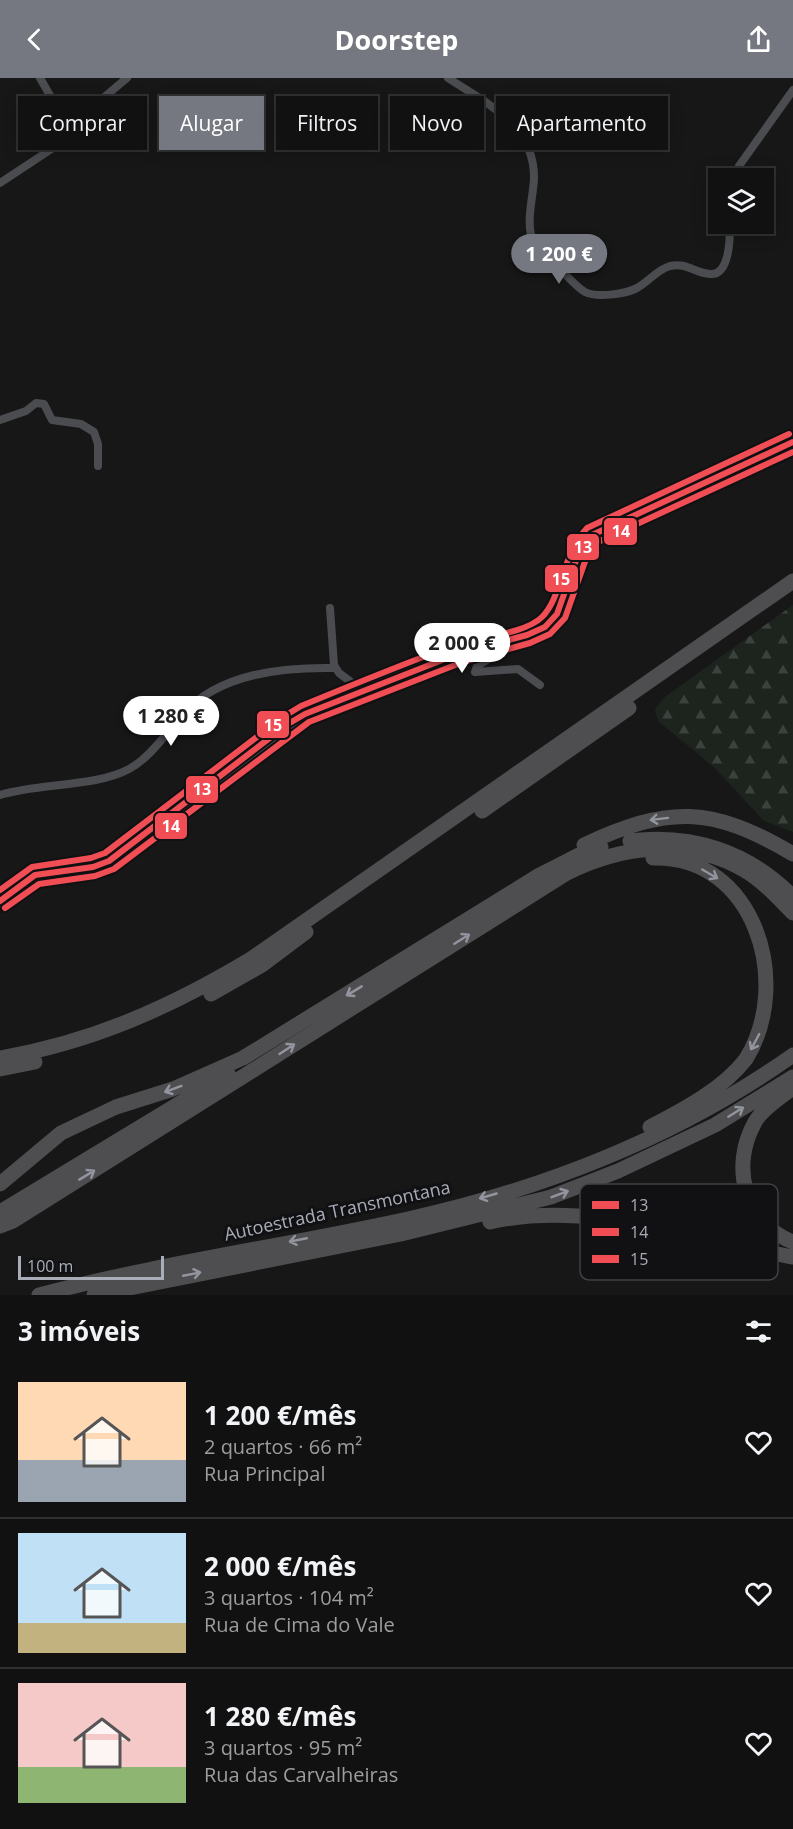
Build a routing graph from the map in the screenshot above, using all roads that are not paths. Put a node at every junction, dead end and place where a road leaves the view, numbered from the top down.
1 (40, 78) edge
2 (127, 78) edge
3 (448, 78) edge
4 (793, 90) edge
5 (50, 96) edge
6 (106, 96) edge
7 (51, 150) edge
8 (740, 168) edge
9 (0, 183) edge
10 (729, 234) edge
11 (0, 420) edge
12 (793, 442) edge
13 (98, 466) dead end
14 (793, 581) edge
15 (793, 591) edge
16 (330, 608) dead end
17 (527, 635) junction
18 (335, 668) junction
19 (540, 685) dead end
20 (363, 690) junction
21 (0, 795) edge
22 (793, 854) edge
23 (538, 876) junction
24 (536, 894) junction
25 (793, 897) edge
26 (0, 901) edge
27 (793, 913) edge
28 (322, 919) junction
29 (408, 965) junction
30 (281, 1035) junction
31 (793, 1055) edge
32 (0, 1058) edge
33 (0, 1064) edge
34 (0, 1069) edge
35 (793, 1077) edge
36 (793, 1088) edge
37 (544, 1180) junction
38 (0, 1184) edge
39 (584, 1184) edge
40 (744, 1184) edge
41 (580, 1186) edge
42 (0, 1212) edge
43 (580, 1217) edge
44 (0, 1226) edge
45 (401, 1234) junction
46 (778, 1234) edge
47 (793, 1242) edge
48 (778, 1254) edge
49 (793, 1257) edge
50 (39, 1295) edge
51 (94, 1295) edge

1 - 5 street
2 - 6 street
3 - 10 street
4 - 8 street
7 - 9 street
11 - 13 street
12 - 17 main road
14 - 32 highway
15 - 28 highway
16 - 18 street
17 - 19 street
17 - 20 main road
18 - 20 street
18 - 21 street
20 - 26 main road
22 -> 23 highway
23 - 25 highway
23 - 29 highway
24 - 27 highway
29 -> 24 highway
24 -> 37 highway
28 - 33 highway
28 - 34 highway
29 -> 30 highway
44 -> 29 highway
30 -> 38 highway
30 - 42 highway
31 - 37 highway, Autoestrada Transmontana
39 -> 35 highway, Autoestrada Transmontana
36 - 40 highway
37 -> 50 highway, Autoestrada Transmontana
45 -> 41 highway, Autoestrada Transmontana
43 - 45 highway
51 -> 45 highway, Autoestrada Transmontana
46 - 47 highway
48 - 49 highway

